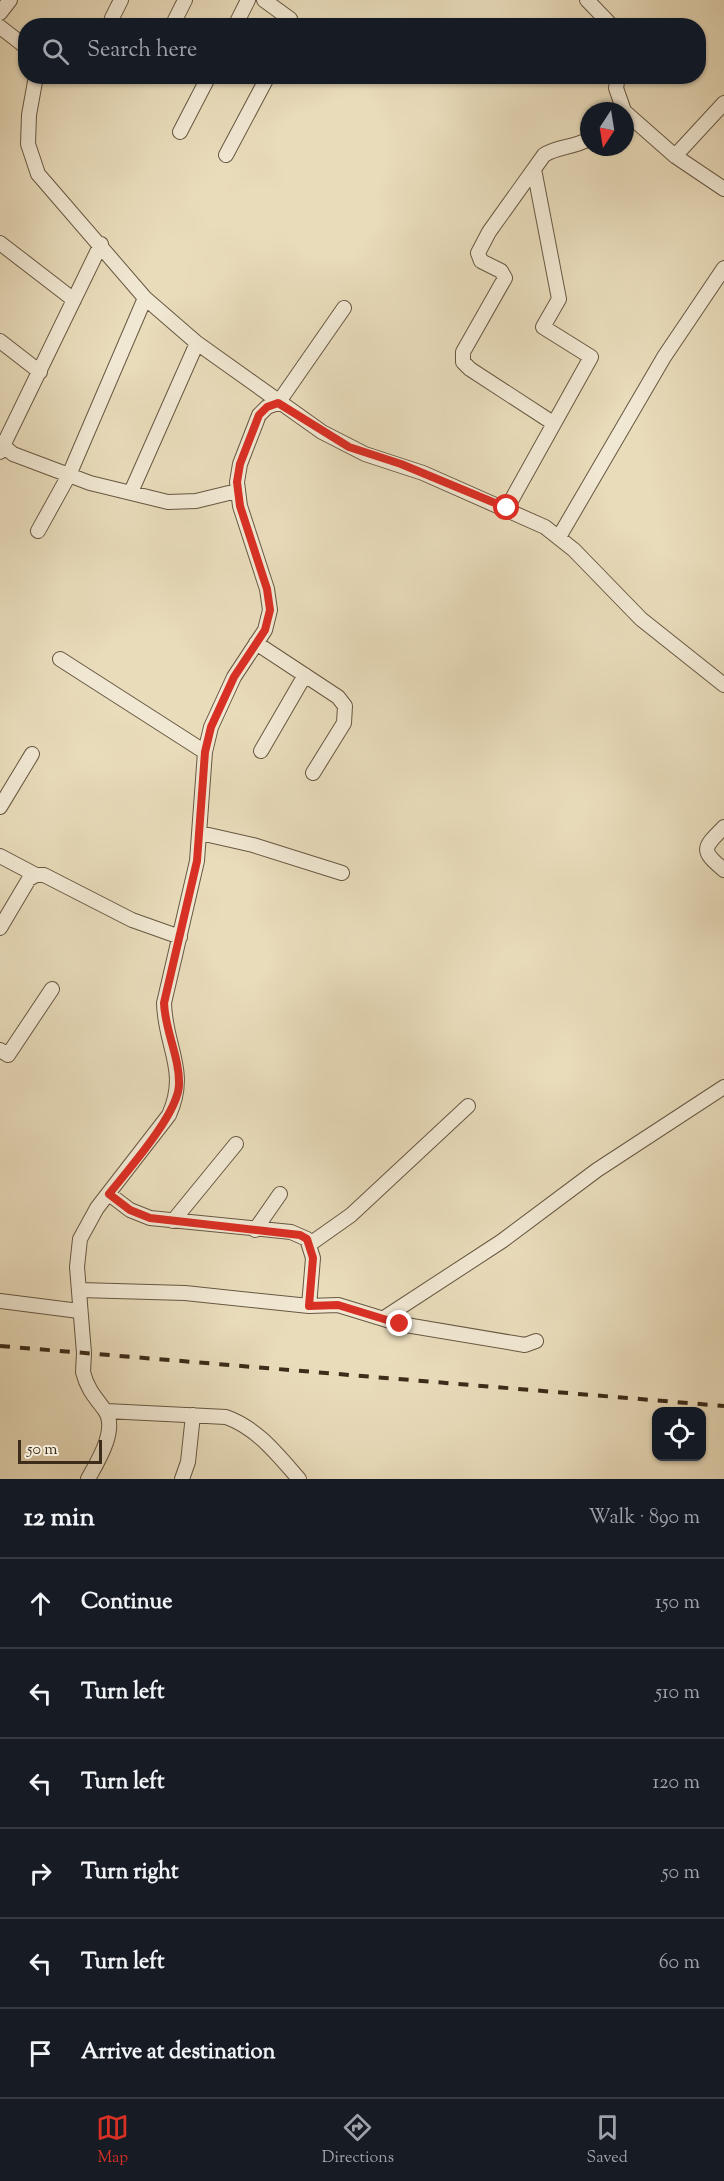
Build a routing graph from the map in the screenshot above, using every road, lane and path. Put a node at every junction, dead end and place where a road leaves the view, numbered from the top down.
1 (10, 0) edge
2 (121, 0) edge
3 (185, 0) edge
4 (248, 0) edge
5 (264, 0) edge
6 (587, 0) edge
7 (0, 13) edge
8 (112, 18) dead end
9 (176, 18) edge
10 (239, 18) edge
11 (289, 18) edge
12 (604, 18) edge
13 (0, 27) edge
14 (18, 41) edge
15 (35, 84) edge
16 (205, 84) edge
17 (264, 84) edge
18 (617, 84) edge
19 (619, 102) edge
20 (724, 103) edge
21 (634, 121) edge
22 (180, 132) dead end
23 (580, 143) edge
24 (226, 155) dead end
25 (675, 156) junction
26 (534, 169) junction
27 (724, 189) edge
28 (0, 243) edge
29 (100, 244) junction
30 (724, 268) edge
31 (145, 298) junction
32 (74, 300) junction
33 (344, 308) dead end
34 (0, 341) edge
35 (197, 343) junction
36 (40, 372) junction
37 (278, 403) junction
38 (553, 423) junction
39 (2, 447) edge
40 (69, 475) junction
41 (237, 491) junction
42 (130, 492) junction
43 (507, 508) junction
44 (38, 531) dead end
45 (559, 537) junction
46 (256, 644) junction
47 (60, 659) dead end
48 (305, 675) junction
49 (724, 685) edge
50 (205, 752) junction
51 (261, 752) dead end
52 (32, 754) dead end
53 (313, 773) dead end
54 (0, 807) edge
55 (724, 827) edge
56 (200, 833) junction
57 (0, 855) edge
58 (724, 870) edge
59 (342, 873) dead end
60 (36, 875) junction
61 (0, 928) edge
62 (180, 937) junction
63 (52, 989) dead end
64 (3, 1057) edge
65 (724, 1087) edge
66 (468, 1106) dead end
67 (236, 1144) dead end
68 (109, 1194) junction
69 (279, 1194) dead end
70 (173, 1221) junction
71 (255, 1230) junction
72 (310, 1244) junction
73 (80, 1290) junction
74 (0, 1301) edge
75 (309, 1306) junction
76 (80, 1311) junction
77 (384, 1318) junction
78 (536, 1341) dead end
79 (106, 1411) junction
80 (193, 1415) junction
81 (88, 1479) edge
82 (182, 1479) edge
83 (299, 1479) edge

1 - 7 street
2 - 8 street
3 - 9 street
4 - 10 street
5 - 11 street
6 - 12 street
13 - 14 street
15 - 29 street
16 - 22 street
17 - 24 street
18 - 19 street
20 - 25 street
21 - 25 street
23 - 26 street
25 - 27 street
26 - 38 street
26 - 38 street
28 - 32 street
29 - 31 street
29 - 32 street
30 - 45 street
31 - 35 street
31 - 40 street
32 - 36 street
33 - 37 street
34 - 36 street
35 - 37 street
35 - 42 street
36 - 39 street
37 - 41 street
37 - 43 street
38 - 43 street
39 - 40 street
40 - 42 street
40 - 44 street
41 - 42 street
41 - 46 street
43 - 45 street
45 - 49 street
46 - 48 street
46 - 50 street
47 - 50 street
48 - 51 street
48 - 53 street
50 - 56 street
52 - 54 street
55 - 58 street
56 - 59 street
56 - 62 street
57 - 60 street
60 - 61 street
60 - 62 street
62 - 68 street
63 - 64 street
65 - 77 street
66 - 72 street
67 - 70 street
68 - 70 street
68 - 73 street
69 - 71 street
70 - 71 street
71 - 72 street
72 - 75 street
73 - 75 street
73 - 76 street
74 - 76 street
75 - 77 street
76 - 79 street
77 - 78 street
79 - 80 street
79 - 81 street
80 - 82 street
80 - 83 street

